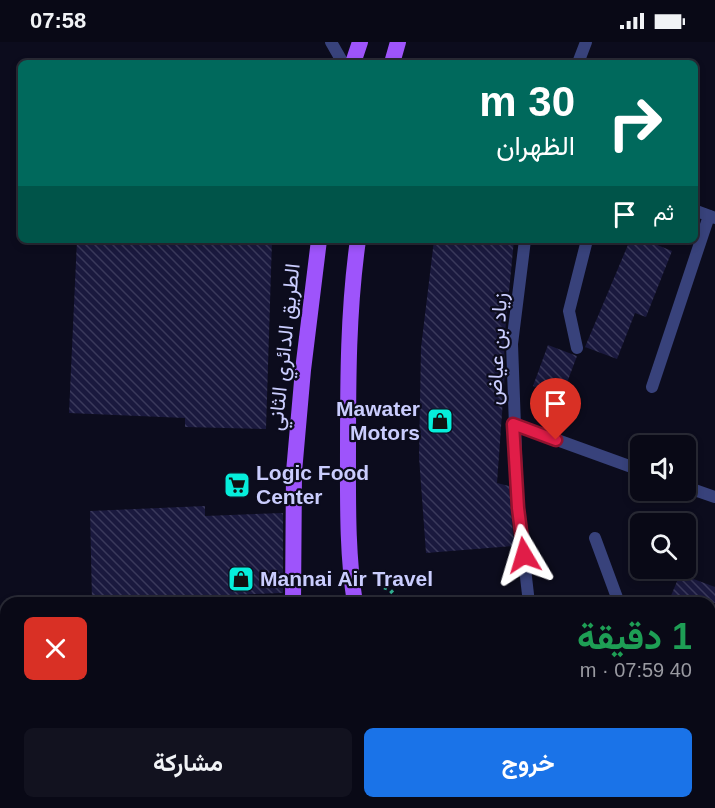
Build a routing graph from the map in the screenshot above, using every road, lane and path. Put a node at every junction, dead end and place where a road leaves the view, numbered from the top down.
1 (331, 42) edge
2 (360, 42) edge
3 (398, 42) edge
4 (586, 42) edge
5 (341, 60) edge
6 (355, 60) edge
7 (393, 60) edge
8 (579, 60) edge
9 (698, 212) edge
10 (712, 217) edge
11 (319, 243) edge
12 (358, 243) edge
13 (362, 243) edge
14 (525, 243) edge
15 (586, 243) edge
16 (354, 269) junction
17 (577, 348) dead end
18 (652, 387) dead end
19 (513, 424) junction
20 (630, 466) edge
21 (696, 490) edge
22 (715, 497) edge
23 (596, 538) dead end
24 (293, 597) edge
25 (354, 597) edge
26 (528, 597) edge
27 (617, 597) edge

1 - 5 street
2 - 6 main road
3 - 7 main road
4 - 8 street
9 - 10 street
10 - 18 street
11 - 24 main road, الطريق الدائري الثاني
12 - 16 main road
13 - 16 main road
14 - 19 street, زياد بن عياض
15 - 17 street
16 - 25 main road
19 - 20 street
19 - 26 street, زياد بن عياض
21 - 22 street
23 - 27 street

